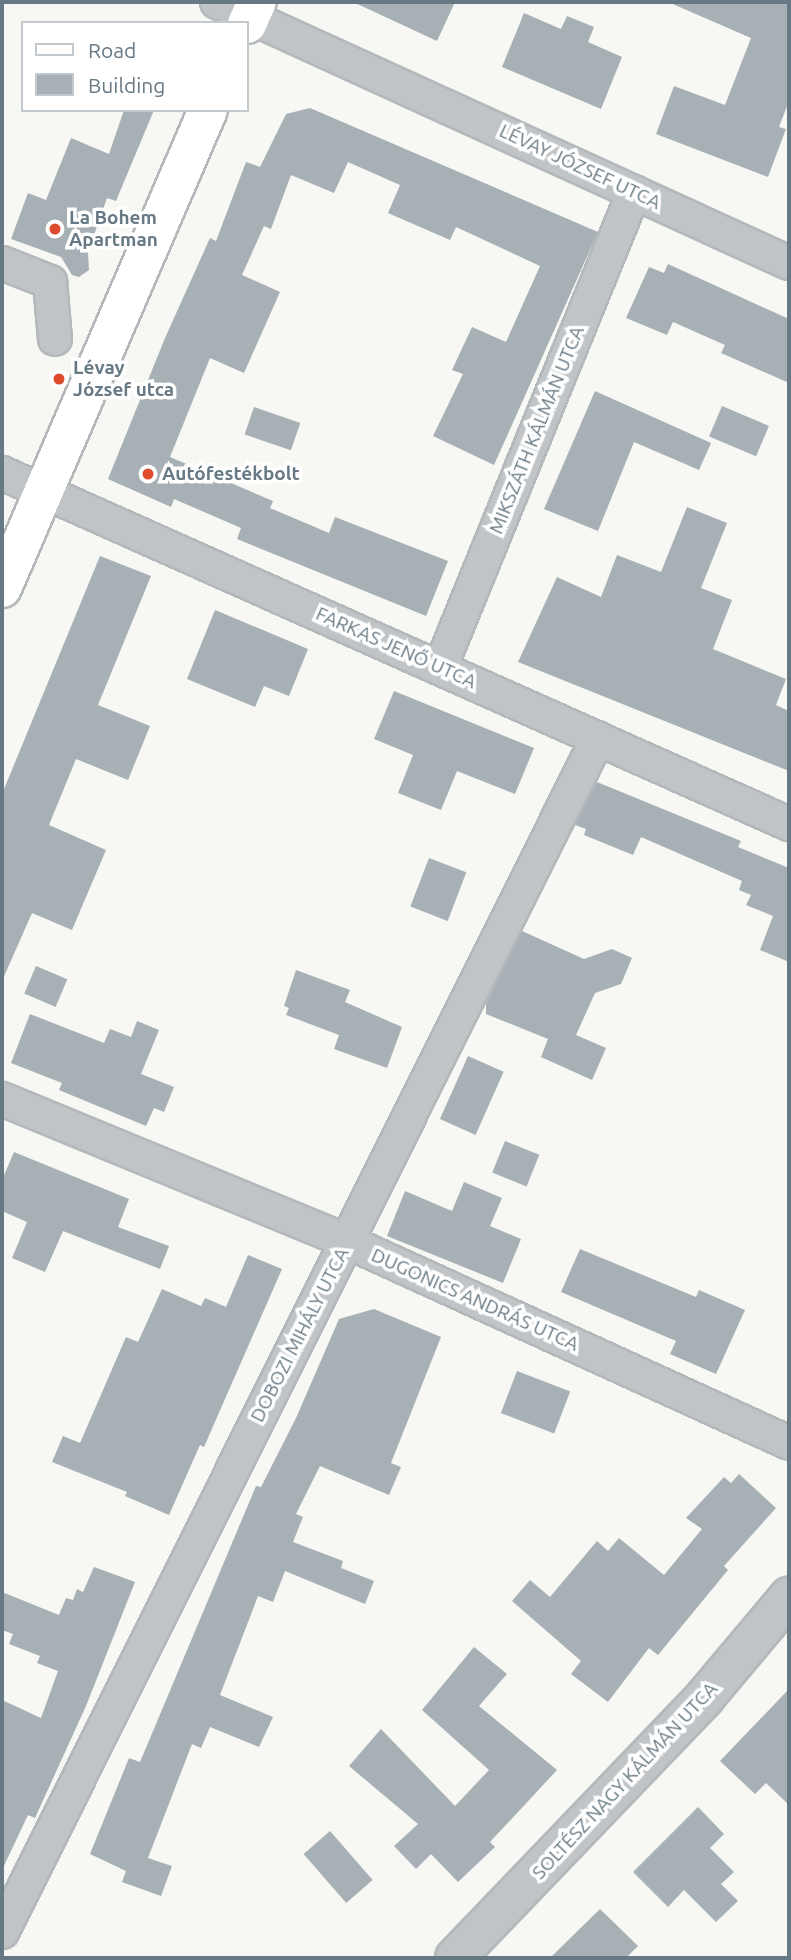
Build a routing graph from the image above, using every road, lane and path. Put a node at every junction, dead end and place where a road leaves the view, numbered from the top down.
1 (243, 11) edge
2 (207, 112) edge
3 (634, 192) junction
4 (2, 263) edge
5 (789, 263) edge
6 (55, 340) dead end
7 (2, 473) edge
8 (44, 492) junction
9 (2, 588) edge
10 (440, 668) junction
11 (598, 738) junction
12 (789, 824) edge
13 (2, 1099) edge
14 (346, 1241) junction
15 (789, 1443) edge
16 (789, 1597) edge
17 (2, 1932) edge
18 (455, 1958) edge

1 - 3 street, LÉVAY JÓZSEF UTCA
2 - 8 main road
3 - 5 street, LÉVAY JÓZSEF UTCA
3 - 10 street, MIKSZÁTH KÁLMÁN UTCA
4 - 6 street
7 - 8 street, FARKAS JENŐ UTCA
8 - 9 main road
8 - 10 street, FARKAS JENŐ UTCA
10 - 11 street, FARKAS JENŐ UTCA
11 - 12 street, FARKAS JENŐ UTCA
11 - 14 street, DOBOZI MIHÁLY UTCA
13 - 14 street, DUGONICS ANDRÁS UTCA
14 - 15 street, DUGONICS ANDRÁS UTCA
14 - 17 street, DOBOZI MIHÁLY UTCA
16 - 18 street, SOLTÉSZ NAGY KÁLMÁN UTCA

